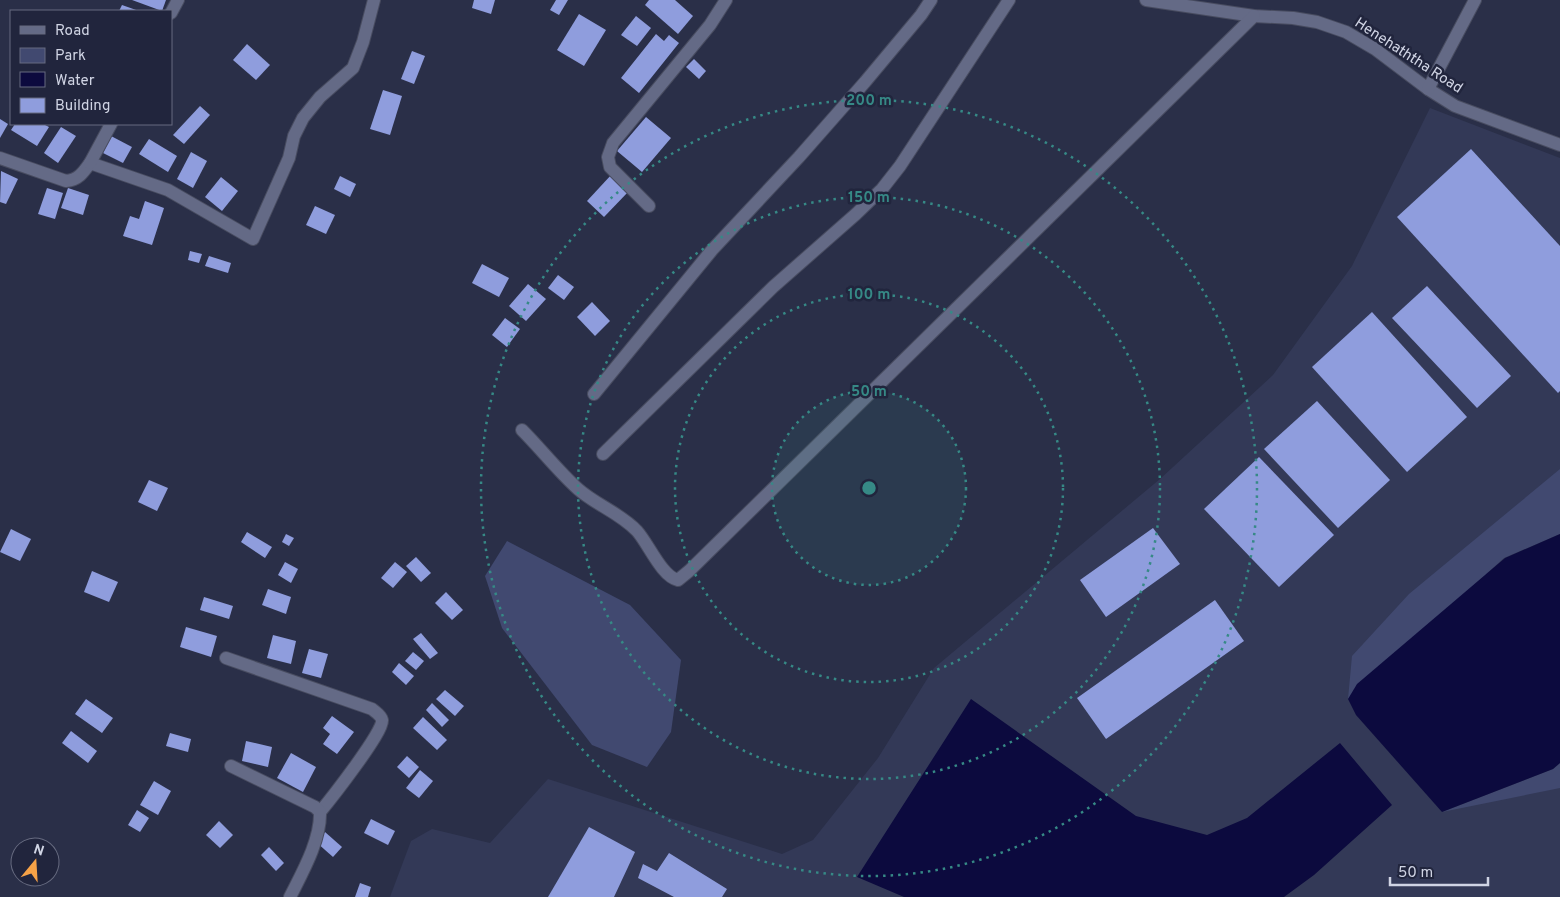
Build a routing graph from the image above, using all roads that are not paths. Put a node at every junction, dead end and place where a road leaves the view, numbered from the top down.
1 (178, 0) edge
2 (374, 0) edge
3 (726, 0) edge
4 (931, 0) edge
5 (1009, 0) edge
6 (1146, 0) edge
7 (1475, 0) edge
8 (172, 11) edge
9 (1254, 16) junction
10 (1428, 90) junction
11 (110, 125) edge
12 (1560, 145) edge
13 (0, 158) edge
14 (90, 163) junction
15 (649, 206) dead end
16 (594, 394) dead end
17 (522, 430) dead end
18 (603, 454) dead end
19 (226, 658) dead end
20 (231, 766) dead end
21 (320, 812) junction
22 (290, 897) edge

1 - 8 street
2 - 14 street
3 - 15 street
4 - 16 street
5 - 18 street
6 - 9 street, Henehaththa Road
7 - 10 street
9 - 10 street, Henehaththa Road
9 - 17 street
10 - 12 street, Henehaththa Road
11 - 14 street
13 - 14 street
19 - 21 street
20 - 21 street
21 - 22 street

